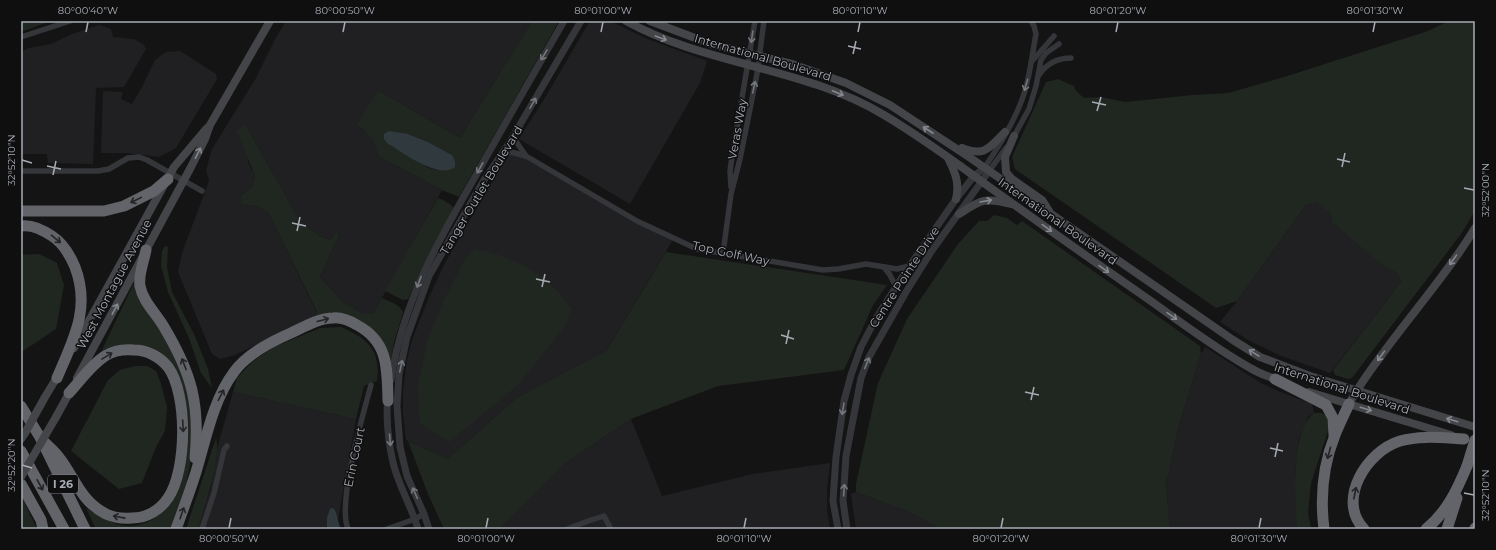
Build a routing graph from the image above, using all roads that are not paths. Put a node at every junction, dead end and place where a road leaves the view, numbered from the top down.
1 (70, 21) edge
2 (270, 21) edge
3 (564, 21) edge
4 (581, 21) edge
5 (626, 21) edge
6 (650, 21) edge
7 (755, 21) edge
8 (764, 21) edge
9 (1031, 21) edge
10 (1054, 36) dead end
11 (21, 38) edge
12 (1059, 44) dead end
13 (750, 53) junction
14 (759, 56) junction
15 (1071, 58) dead end
16 (1032, 64) junction
17 (748, 65) junction
18 (757, 67) junction
19 (1038, 77) junction
20 (210, 125) junction
21 (1005, 132) junction
22 (1014, 136) junction
23 (513, 137) junction
24 (949, 144) junction
25 (501, 155) junction
26 (526, 156) junction
27 (946, 156) junction
28 (986, 170) junction
29 (21, 171) edge
30 (169, 176) junction
31 (974, 176) junction
32 (183, 181) junction
33 (982, 182) junction
34 (202, 190) dead end
35 (731, 194) junction
36 (956, 199) junction
37 (1015, 206) junction
38 (21, 211) edge
39 (959, 214) junction
40 (1052, 215) junction
41 (21, 226) edge
42 (1475, 228) edge
43 (146, 250) junction
44 (723, 253) junction
45 (909, 266) junction
46 (884, 267) junction
47 (896, 286) junction
48 (57, 378) junction
49 (1275, 379) junction
50 (371, 385) dead end
51 (1356, 391) junction
52 (69, 393) junction
53 (388, 401) junction
54 (1349, 404) junction
55 (21, 406) edge
56 (1475, 427) edge
57 (1334, 435) junction
58 (23, 436) edge
59 (42, 439) junction
60 (1472, 440) edge
61 (227, 446) dead end
62 (21, 451) edge
63 (1467, 466) junction
64 (21, 477) edge
65 (21, 484) edge
66 (187, 498) junction
67 (424, 514) junction
68 (415, 519) junction
69 (43, 529) edge
70 (64, 529) edge
71 (85, 529) edge
72 (176, 529) edge
73 (202, 529) edge
74 (348, 529) edge
75 (387, 529) edge
76 (418, 529) edge
77 (429, 529) edge
78 (567, 529) edge
79 (611, 529) edge
80 (838, 529) edge
81 (847, 529) edge
82 (1324, 529) edge
83 (1364, 529) edge
84 (1426, 529) edge
85 (1447, 529) edge

1 - 11 street
2 - 20 main road, West Montague Avenue
3 -> 53 street, Tanger Outlet Boulevard
23 -> 4 street, Tanger Outlet Boulevard
5 -> 17 main road, International Boulevard
6 - 13 main road, International Boulevard
7 -> 13 street, Veras Way
8 - 14 street, Veras Way
9 - 16 street
10 - 16 street
12 - 19 street
13 - 14 main road, International Boulevard
13 - 17 street, Veras Way
14 - 18 street, Veras Way
24 -> 14 main road, International Boulevard
15 - 19 street
16 -> 21 street
17 - 18 main road, International Boulevard
17 - 35 street, Veras Way
18 -> 27 main road, International Boulevard
35 -> 18 street, Veras Way
19 - 22 street
20 - 30 main road, West Montague Avenue
32 -> 20 main road, West Montague Avenue
21 - 24 main road
21 - 28 street
22 - 28 street
22 - 40 main road
23 - 25 street, Tanger Outlet Boulevard
23 - 26 street, Top Golf Way
24 - 28 main road, International Boulevard
25 - 26 street, Top Golf Way
67 -> 25 street, Tanger Outlet Boulevard
26 - 44 street, Top Golf Way
27 - 31 main road, International Boulevard
27 - 36 main road
28 - 31 street, Centre Pointe Drive
28 - 33 street, Centre Pointe Drive
28 - 40 main road, International Boulevard
29 - 30 street
30 - 32 street
30 -> 38 highway
30 - 48 main road, West Montague Avenue
31 - 33 main road, International Boulevard
31 - 36 street, Centre Pointe Drive
32 - 34 street
32 - 43 main road, West Montague Avenue
33 - 37 main road, International Boulevard
33 - 39 street, Centre Pointe Drive
35 - 44 street, Veras Way
36 - 45 street, Centre Pointe Drive
39 -> 37 main road
37 -> 49 main road, International Boulevard
81 -> 39 street, Centre Pointe Drive
51 -> 40 main road, International Boulevard
41 -> 48 highway
42 -> 51 main road
52 -> 43 main road, West Montague Avenue
66 -> 43 highway
44 - 46 street, Top Golf Way
45 - 46 street, Top Golf Way
45 - 47 street, Centre Pointe Drive
46 - 47 street
47 -> 80 street, Centre Pointe Drive
48 - 58 main road, West Montague Avenue, bridge
49 - 54 main road, International Boulevard
49 - 57 highway
50 - 74 street, Erin Court
51 - 54 main road
56 -> 51 main road, International Boulevard
52 -> 59 highway
52 - 64 main road, West Montague Avenue, bridge
66 -> 53 highway
53 -> 68 street, Tanger Outlet Boulevard
54 - 57 highway
54 -> 60 main road, International Boulevard
55 - 59 highway, I 26
57 -> 82 highway
59 - 71 highway, I 26
60 - 63 highway, bridge
83 -> 60 highway
61 - 73 street
62 -> 70 highway, I 26
63 - 84 highway
63 - 85 highway
65 - 69 highway
72 -> 66 highway
67 - 68 street
67 - 77 street, Tanger Outlet Boulevard
68 - 75 street
68 - 76 street, Tanger Outlet Boulevard
78 - 79 street

